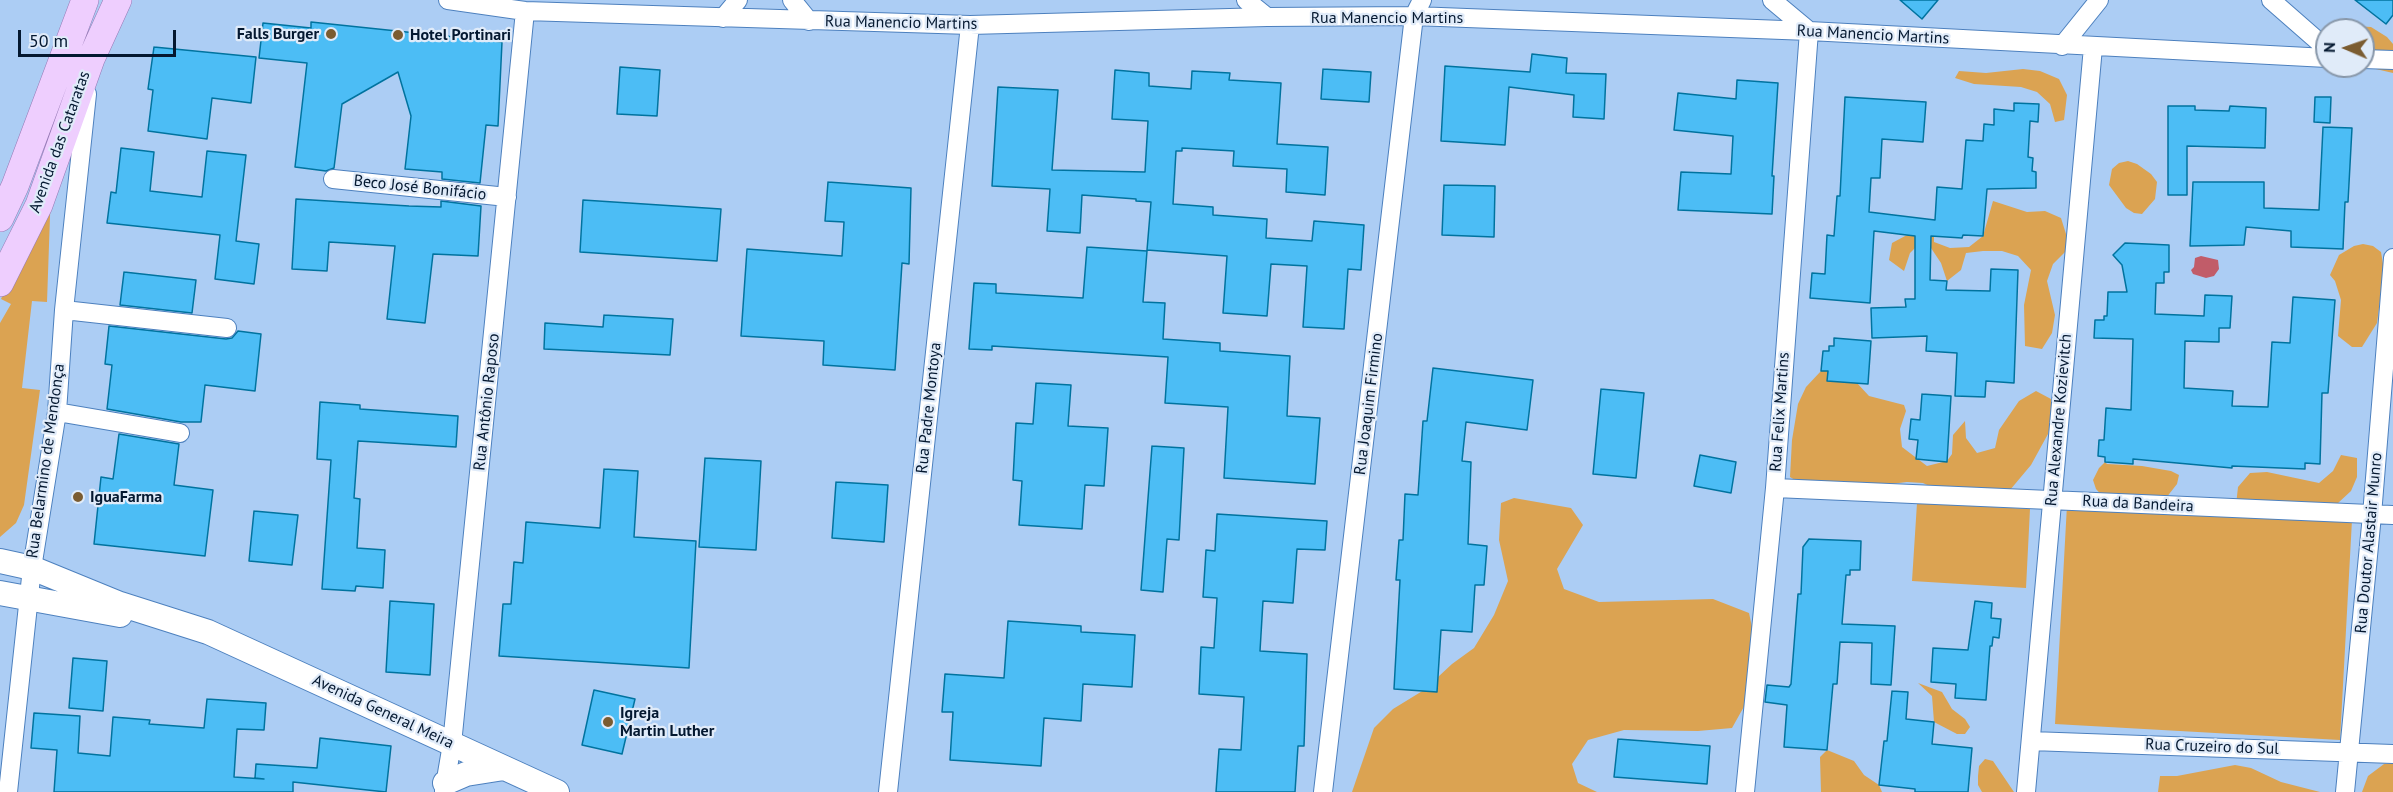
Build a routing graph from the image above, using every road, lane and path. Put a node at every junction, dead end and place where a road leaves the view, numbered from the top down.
1 (85, 0) edge
2 (118, 0) edge
3 (448, 0) edge
4 (738, 0) edge
5 (792, 0) edge
6 (1246, 0) edge
7 (1422, 0) edge
8 (1772, 0) edge
9 (2099, 0) edge
10 (2271, 0) edge
11 (525, 11) junction
12 (1414, 16) junction
13 (1267, 17) junction
14 (723, 18) junction
15 (809, 21) junction
16 (970, 25) junction
17 (1809, 31) junction
18 (2315, 38) edge
19 (2062, 46) junction
20 (2093, 47) junction
21 (2315, 57) edge
22 (91, 59) junction
23 (2375, 60) edge
24 (2393, 60) edge
25 (333, 179) dead end
26 (507, 197) junction
27 (0, 218) edge
28 (2393, 258) edge
29 (0, 283) edge
30 (64, 310) junction
31 (227, 328) dead end
32 (57, 412) junction
33 (180, 433) dead end
34 (1775, 488) junction
35 (2051, 501) junction
36 (2372, 515) junction
37 (2393, 515) edge
38 (0, 561) edge
39 (32, 568) junction
40 (0, 593) edge
41 (30, 598) junction
42 (208, 632) junction
43 (2031, 741) junction
44 (453, 744) junction
45 (2348, 752) junction
46 (2393, 754) edge
47 (504, 768) junction
48 (444, 788) edge
49 (8, 792) edge
50 (557, 792) edge
51 (888, 792) edge
52 (1323, 792) edge
53 (1745, 792) edge
54 (2026, 792) edge
55 (2345, 792) edge

1 - 27 main road, Avenida das Cataratas
2 - 22 main road, Avenida das Cataratas
3 - 11 street, Rua Manencio Martins
4 - 14 street
5 - 15 street
6 - 13 street
7 - 12 street, Rua Joaquim Firmino
8 - 17 street
9 - 19 street
10 - 18 street
11 - 14 street, Rua Manencio Martins
11 - 26 street, Rua Antônio Raposo
12 - 13 street, Rua Manencio Martins
12 - 17 street, Rua Manencio Martins
12 - 52 street, Rua Joaquim Firmino
13 - 16 street, Rua Manencio Martins
14 - 15 street, Rua Manencio Martins
15 - 16 street, Rua Manencio Martins
16 - 51 street, Rua Padre Montoya
17 - 19 street, Rua Manencio Martins
17 - 34 street, Rua Felix Martins
19 - 20 street, Rua Manencio Martins
20 - 21 street, Rua Manencio Martins
20 - 35 street, Rua Alexandre Kozievitch
22 - 29 main road, Avenida das Cataratas
22 - 30 street, Rua Belarmino de Mendonça
23 - 24 street
25 - 26 street, Beco José Bonifácio
26 - 44 street, Rua Antônio Raposo
28 - 36 street, Rua Doutor Alastair Munro
30 - 31 street
30 - 32 street, Rua Belarmino de Mendonça
32 - 33 street
32 - 39 street, Rua Belarmino de Mendonça
34 - 35 street, Rua da Bandeira
34 - 53 street, Rua Felix Martins
35 - 36 street, Rua da Bandeira
35 - 43 street, Rua Alexandre Kozievitch
36 - 37 street, Rua da Bandeira
36 - 45 street, Rua Doutor Alastair Munro
38 - 39 main road, Avenida General Meira
39 - 41 street, Rua Belarmino de Mendonça
39 - 42 main road, Avenida General Meira
40 - 41 main road, Avenida General Meira
41 - 42 main road, Avenida General Meira
41 - 49 street, Rua Belarmino de Mendonça
42 - 44 main road, Avenida General Meira
43 - 45 street, Rua Cruzeiro do Sul
43 - 54 street, Rua Alexandre Kozievitch
44 - 47 main road, Avenida General Meira
44 - 48 street, Rua Antônio Raposo
45 - 46 street, Rua Cruzeiro do Sul
45 - 55 street, Rua Doutor Alastair Munro
47 - 48 main road
47 - 50 main road, Avenida General Meira

